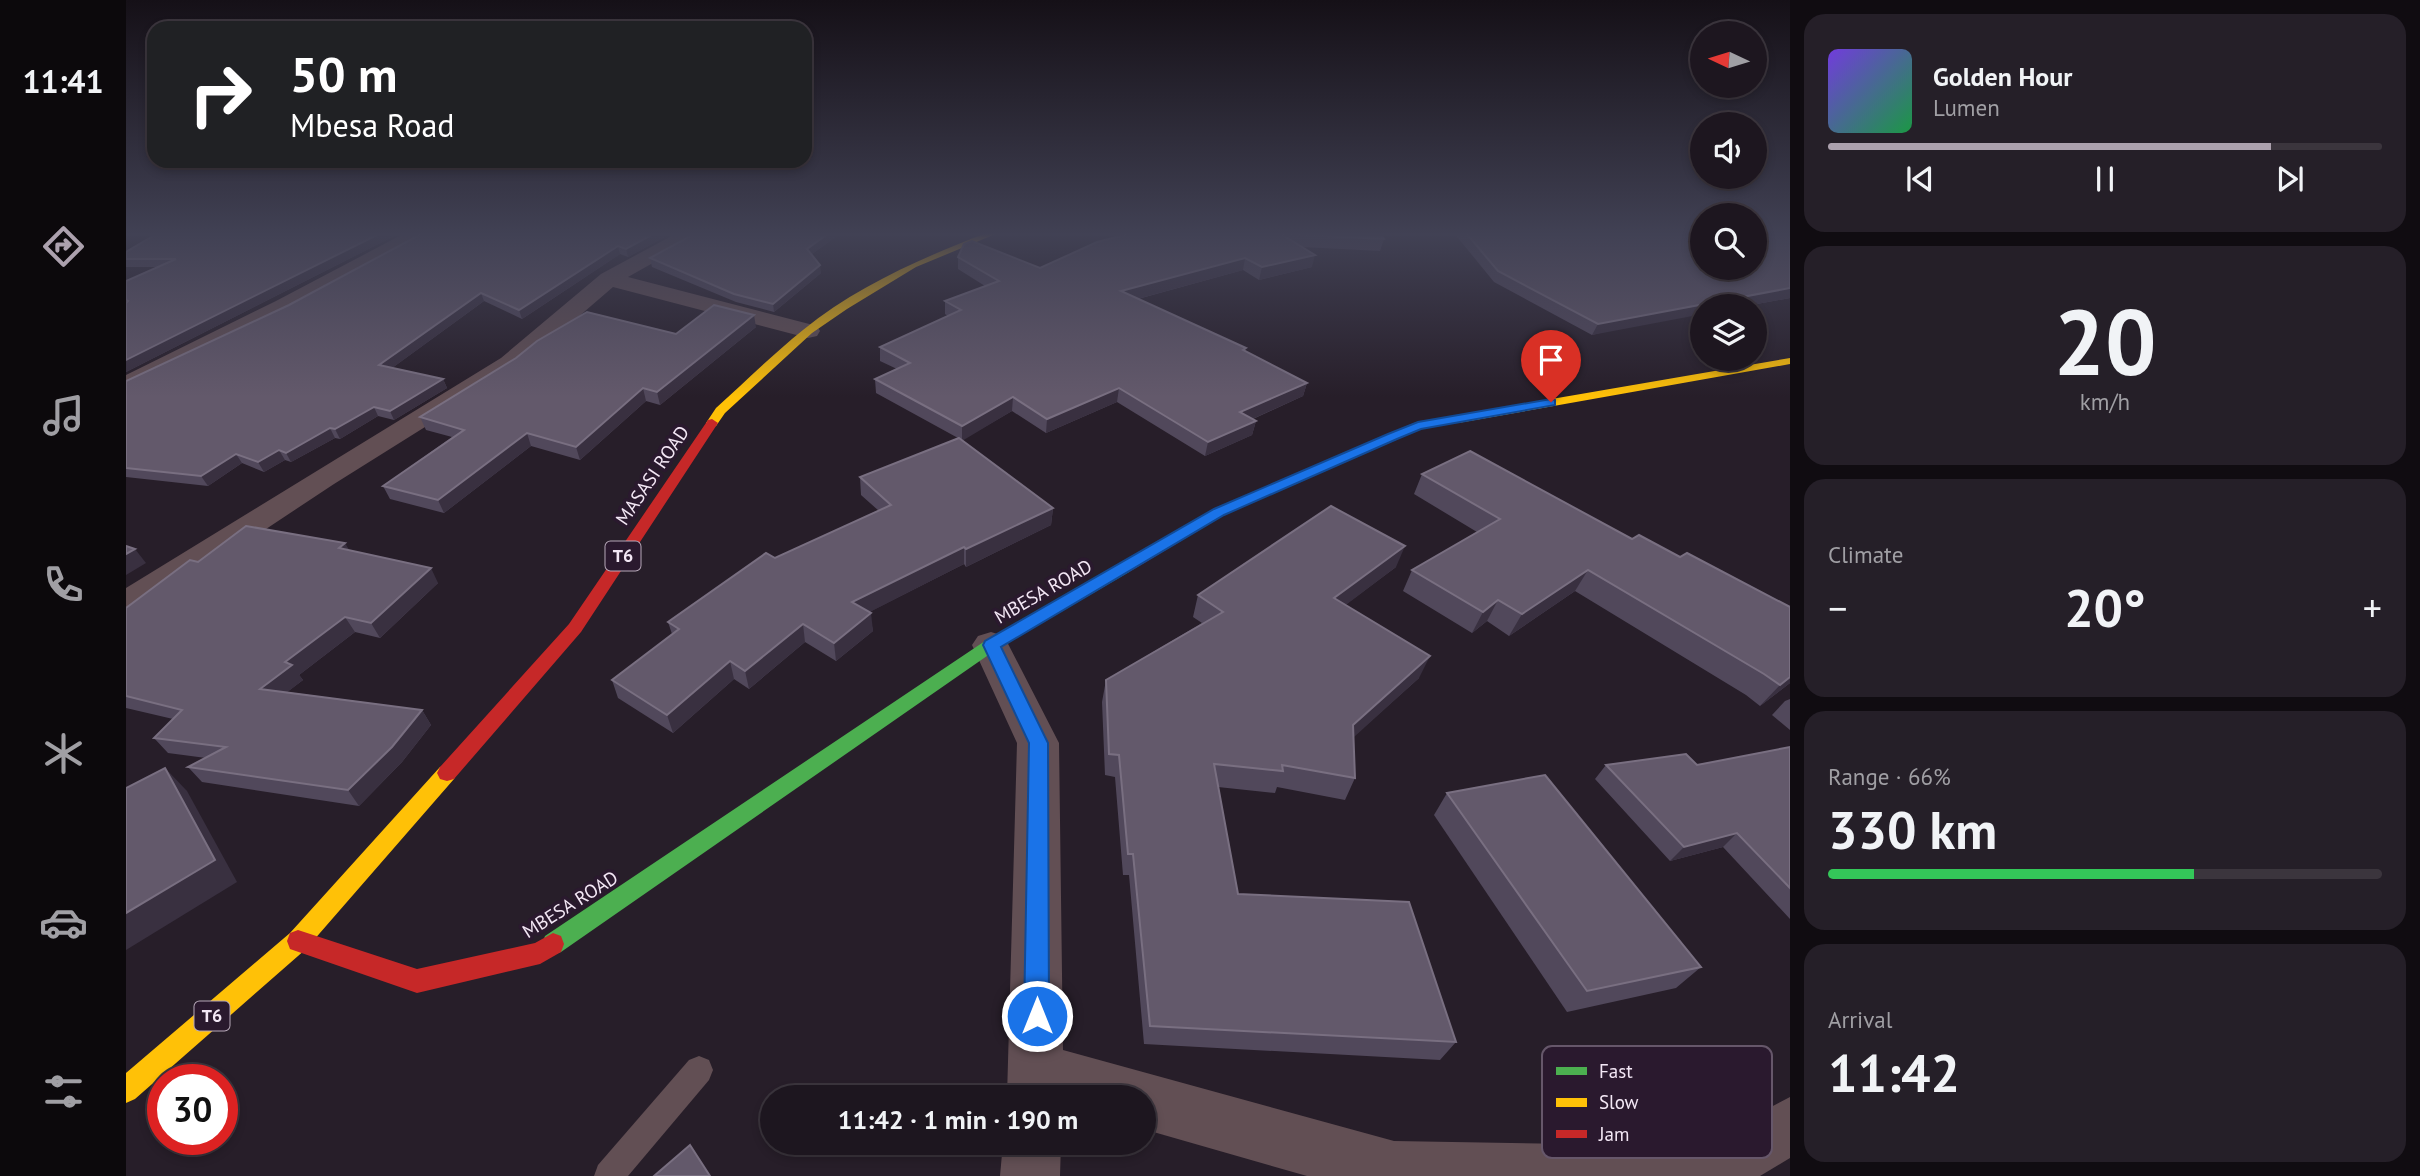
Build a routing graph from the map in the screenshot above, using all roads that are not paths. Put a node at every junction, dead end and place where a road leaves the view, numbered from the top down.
1 (318, 288) edge
2 (599, 288) edge
3 (643, 288) edge
4 (875, 288) edge
5 (808, 331) junction
6 (1790, 361) edge
7 (126, 384) edge
8 (126, 604) edge
9 (991, 645) junction
10 (298, 941) junction
11 (699, 1070) dead end
12 (1035, 1084) edge
13 (126, 1090) edge
14 (1156, 1105) edge
15 (1790, 1126) edge
16 (1772, 1136) edge
17 (1031, 1155) edge
18 (1734, 1158) edge
19 (609, 1176) edge
20 (1030, 1176) edge

1 - 7 street
2 - 8 street
3 - 5 street
4 - 5 main road, MASASI ROAD / T6
5 - 10 main road, MASASI ROAD / T6
6 - 9 main road, MBESA ROAD
9 - 10 main road, MBESA ROAD
9 - 12 street
10 - 13 main road, T6
11 - 19 lane
14 - 18 street
15 - 16 street
17 - 20 street

